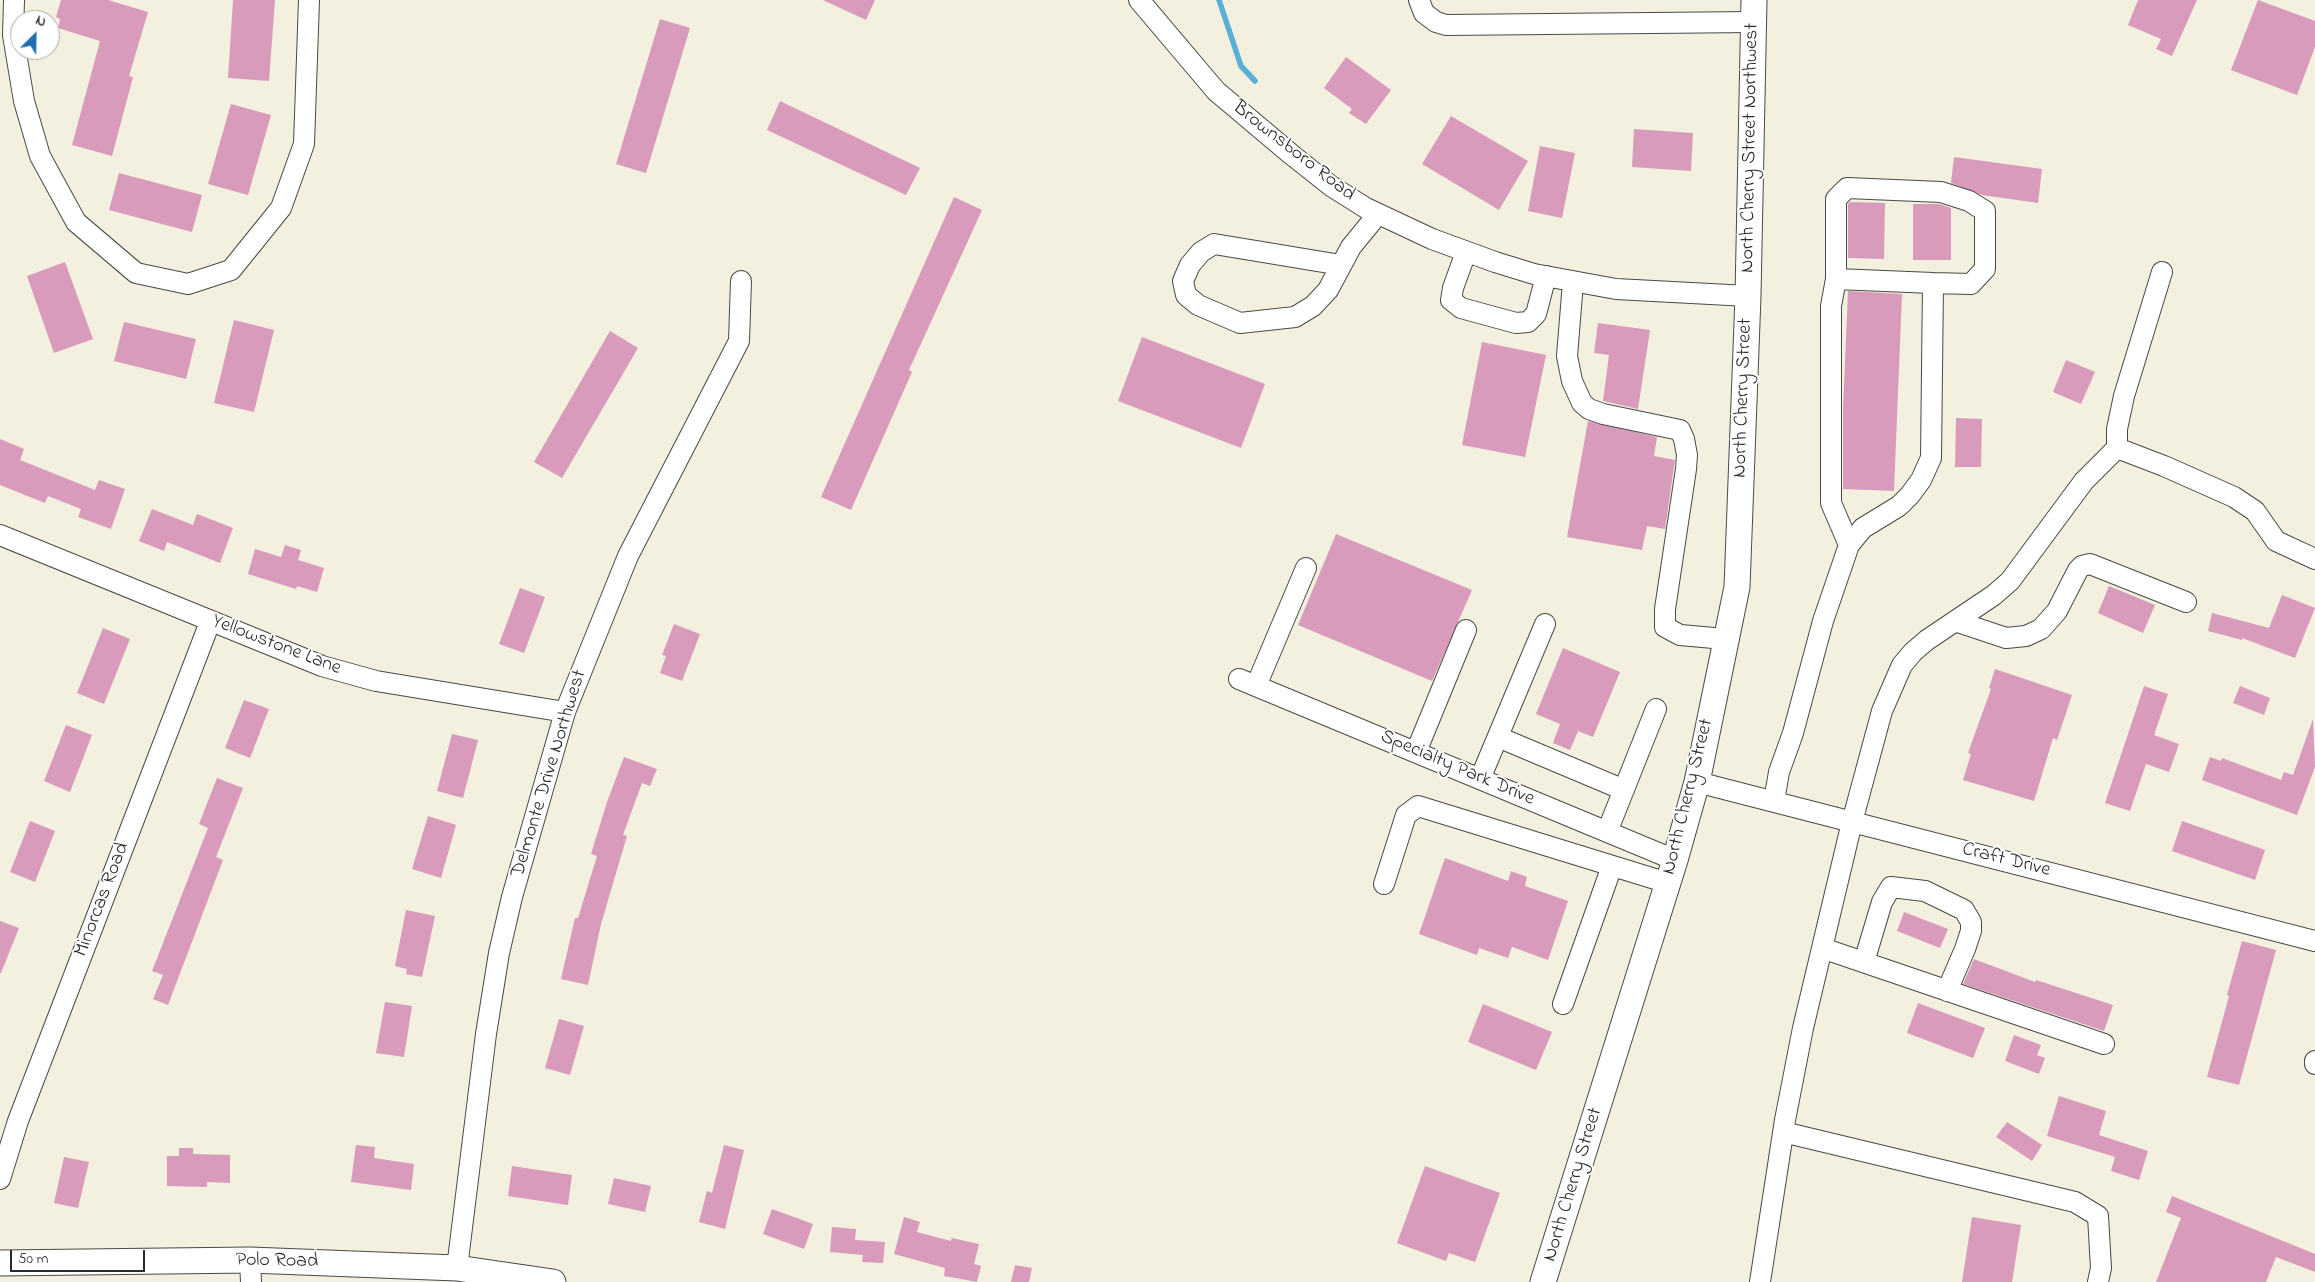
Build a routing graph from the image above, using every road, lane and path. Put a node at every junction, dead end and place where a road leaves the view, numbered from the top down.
1 (14, 0) edge
2 (309, 0) edge
3 (1139, 0) edge
4 (1419, 0) edge
5 (1754, 11) edge
6 (1378, 214) junction
7 (1466, 252) junction
8 (1341, 265) junction
9 (2162, 272) dead end
10 (1546, 276) junction
11 (1836, 279) junction
12 (741, 281) dead end
13 (1573, 282) junction
14 (1933, 283) junction
15 (1748, 296) junction
16 (2117, 448) junction
17 (0, 535) edge
18 (1849, 545) junction
19 (2315, 559) edge
20 (1306, 568) dead end
21 (2186, 602) dead end
22 (1955, 621) junction
23 (210, 622) junction
24 (1545, 624) dead end
25 (1466, 630) dead end
26 (1725, 640) junction
27 (1656, 709) dead end
28 (565, 712) junction
29 (1498, 737) junction
30 (1416, 752) junction
31 (1480, 779) junction
32 (1697, 782) junction
33 (1624, 790) junction
34 (1774, 802) junction
35 (1852, 822) junction
36 (1607, 832) junction
37 (1612, 866) junction
38 (1671, 871) junction
39 (1384, 884) dead end
40 (2315, 941) edge
41 (1822, 948) junction
42 (1864, 962) junction
43 (1947, 990) junction
44 (1563, 1004) dead end
45 (2104, 1044) dead end
46 (1783, 1132) junction
47 (0, 1179) edge
48 (0, 1262) edge
49 (457, 1268) junction
50 (251, 1271) edge
51 (553, 1282) edge
52 (1543, 1282) edge
53 (1760, 1282) edge
54 (2098, 1282) edge

1 - 2 street
3 - 6 street, Brownsboro Road
4 - 5 street
5 - 15 main road, North Cherry Street Northwest
6 - 7 street, Brownsboro Road
6 - 8 street
7 - 10 street, Brownsboro Road
7 - 10 street
8 - 8 street
9 - 16 street
10 - 13 street, Brownsboro Road
11 - 14 street
11 - 14 street
11 - 18 street
12 - 28 street, Delmonte Drive Northwest
13 - 15 street, Brownsboro Road
13 - 26 street
14 - 18 street
15 - 26 main road, North Cherry Street
16 - 19 street
16 - 22 street
17 - 23 street, Yellowstone Lane
18 - 34 street
20 - 30 street, Specialty Park Drive
21 - 22 street
22 - 35 street
23 - 28 street, Yellowstone Lane
23 - 47 street, Minorcas Road
24 - 29 street
25 - 30 street
26 - 32 main road, North Cherry Street
27 - 33 street
28 - 49 street, Delmonte Drive Northwest
29 - 31 street
29 - 33 street
30 - 31 street, Specialty Park Drive
31 - 36 street, Specialty Park Drive
32 - 34 street, Craft Drive
32 - 38 main road, North Cherry Street
33 - 36 street
34 - 35 street, Craft Drive
35 - 40 street, Craft Drive
35 - 41 street
36 - 38 street, Specialty Park Drive
37 - 38 street
37 - 39 street
37 - 44 street
38 - 52 main road, North Cherry Street
41 - 42 street
41 - 46 street
42 - 43 street
42 - 43 street
43 - 45 street
46 - 53 street
46 - 54 street
48 - 50 main road, Polo Road
49 - 50 main road, Polo Road
49 - 51 main road, Polo Road

